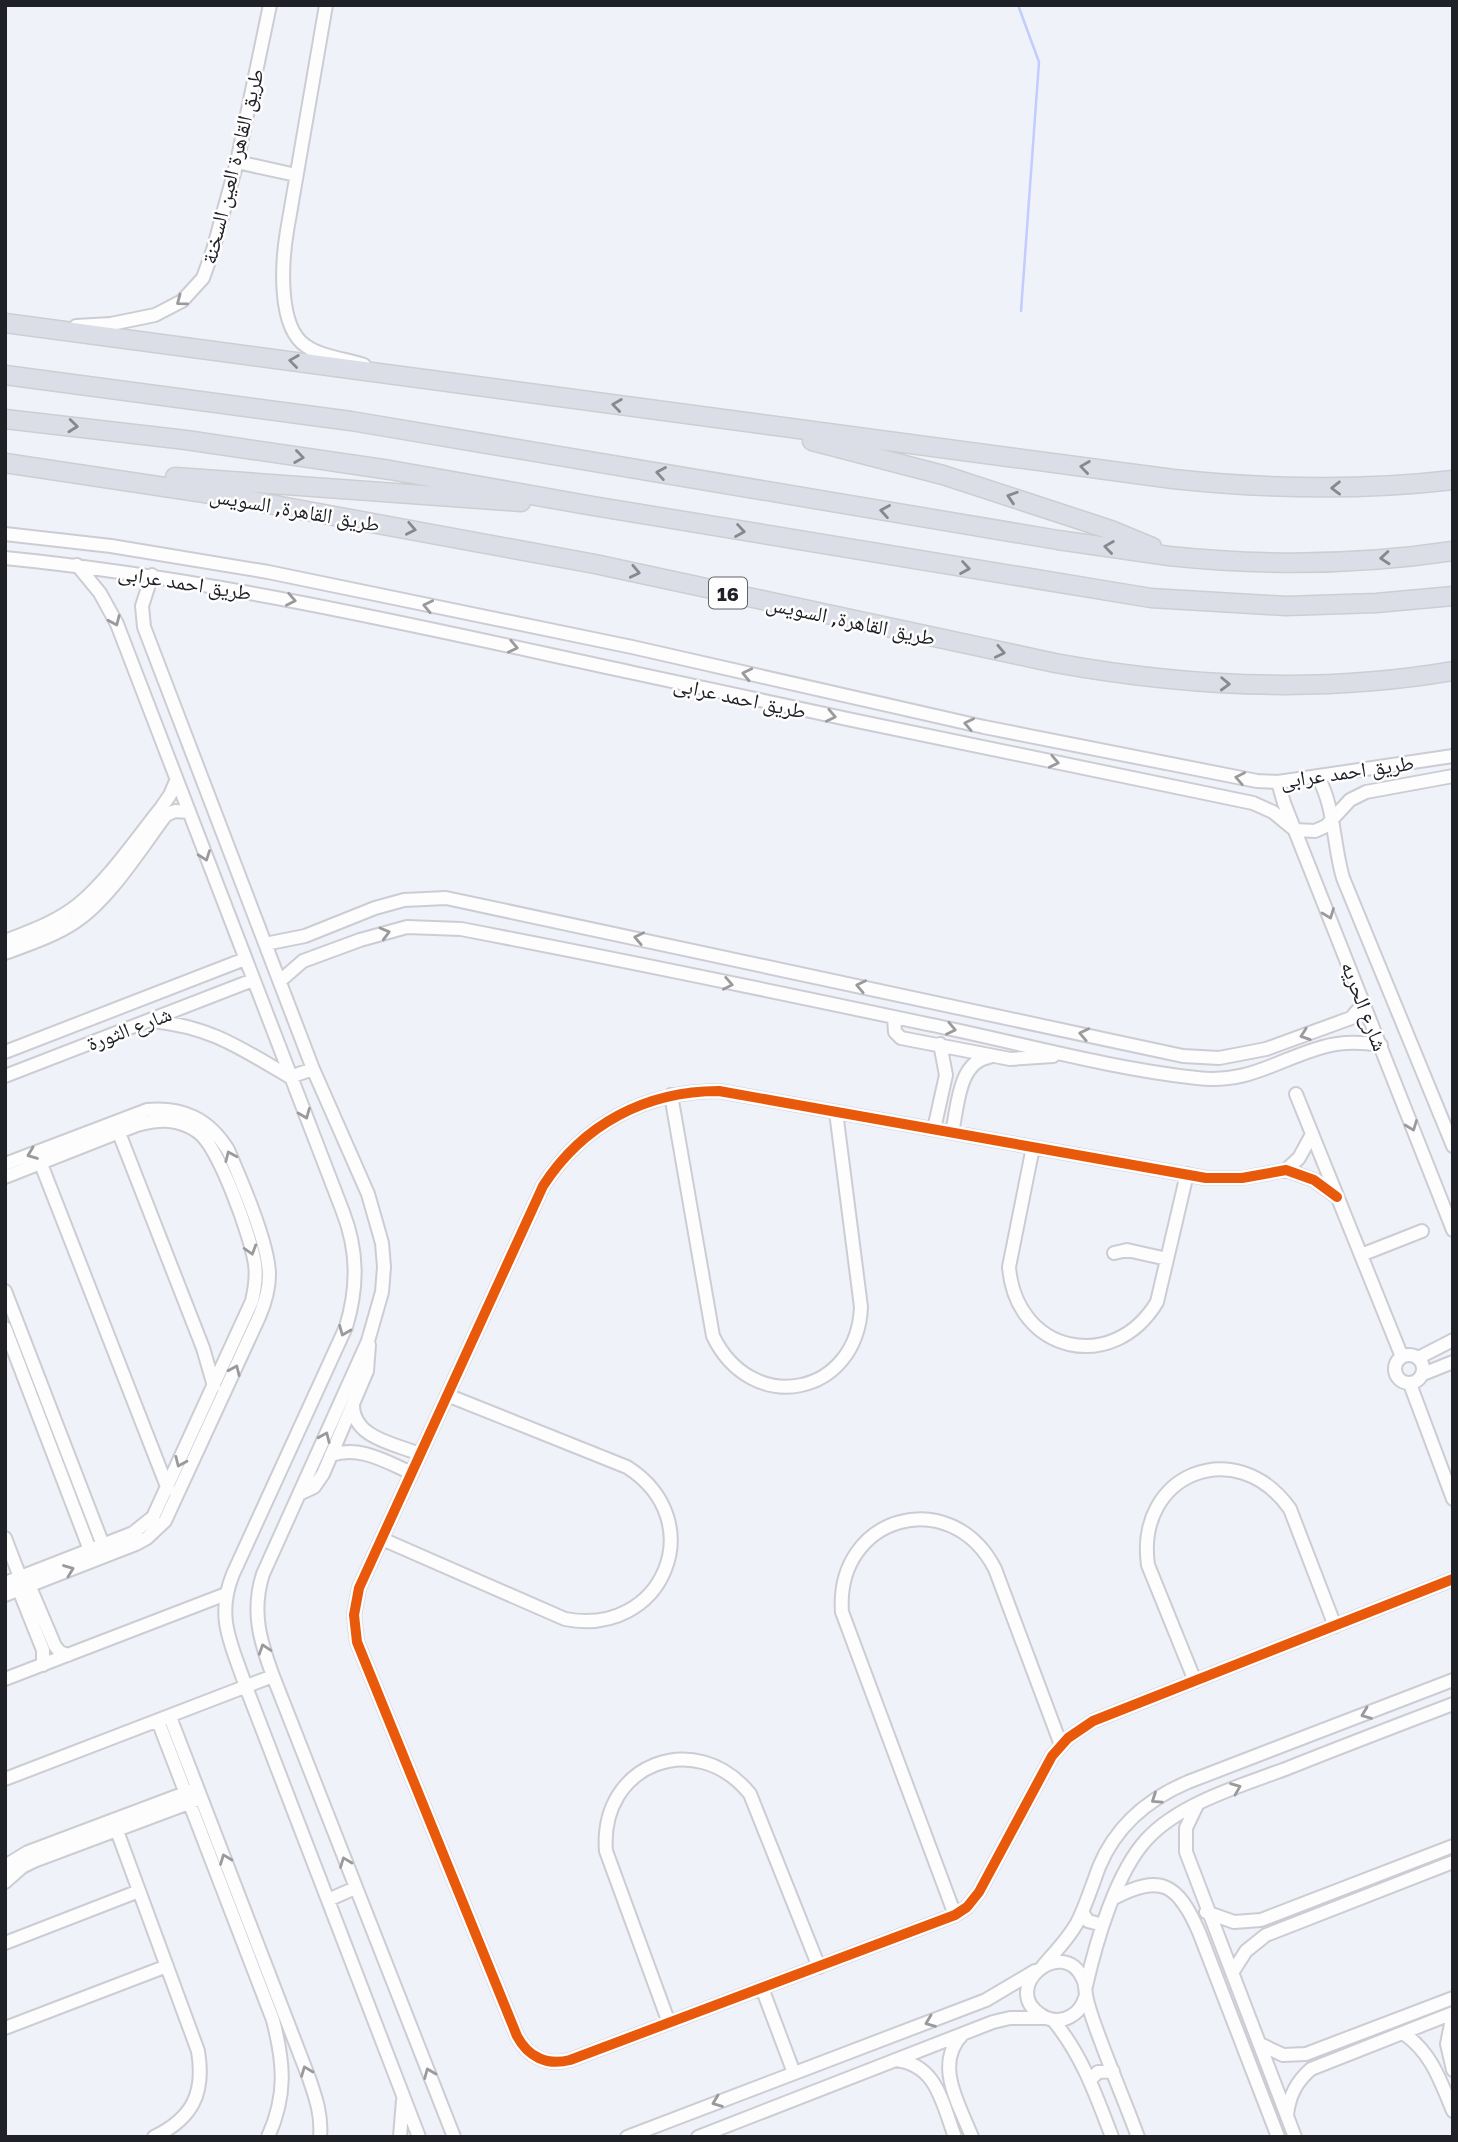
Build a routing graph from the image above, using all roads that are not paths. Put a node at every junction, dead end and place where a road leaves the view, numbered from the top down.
1 (270, 5) edge
2 (326, 5) edge
3 (237, 162) junction
4 (296, 174) junction
5 (5, 323) edge
6 (43, 328) junction
7 (383, 373) junction
8 (5, 375) edge
9 (5, 419) edge
10 (731, 421) junction
11 (5, 463) edge
12 (84, 474) junction
13 (1453, 480) edge
14 (593, 506) junction
15 (5, 534) edge
16 (1453, 551) edge
17 (1168, 555) junction
18 (5, 558) edge
19 (76, 565) junction
20 (152, 576) junction
21 (371, 594) junction
22 (1453, 596) edge
23 (366, 616) junction
24 (160, 670) junction
25 (1453, 671) edge
26 (139, 679) junction
27 (1453, 756) edge
28 (1373, 768) junction
29 (1453, 776) edge
30 (1318, 777) junction
31 (176, 781) junction
32 (1278, 782) junction
33 (1375, 789) junction
34 (189, 812) junction
35 (1332, 821) junction
36 (1295, 830) junction
37 (1343, 878) junction
38 (1319, 887) junction
39 (332, 926) junction
40 (5, 941) edge
41 (265, 944) junction
42 (340, 947) junction
43 (5, 953) edge
44 (245, 958) junction
45 (794, 972) junction
46 (253, 979) junction
47 (280, 981) junction
48 (789, 996) junction
49 (1364, 1003) junction
50 (894, 1017) junction
51 (148, 1021) junction
52 (940, 1044) junction
53 (1381, 1045) junction
54 (5, 1052) edge
55 (1170, 1053) junction
56 (1067, 1056) junction
57 (991, 1057) junction
58 (313, 1069) junction
59 (1173, 1074) junction
60 (946, 1075) junction
61 (5, 1076) edge
62 (290, 1077) junction
63 (965, 1078) junction
64 (1296, 1094) dead end
65 (671, 1095) junction
66 (836, 1112) junction
67 (934, 1129) junction
68 (952, 1132) junction
69 (119, 1133) junction
70 (1312, 1134) junction
71 (1453, 1146) edge
72 (1033, 1147) junction
73 (5, 1164) edge
74 (41, 1164) junction
75 (1286, 1170) junction
76 (1186, 1174) junction
77 (5, 1177) edge
78 (1337, 1197) junction
79 (1448, 1203) edge
80 (1453, 1230) edge
81 (1422, 1231) dead end
82 (1114, 1253) dead end
83 (1361, 1255) junction
84 (1167, 1259) junction
85 (5, 1291) edge
86 (10, 1326) edge
87 (368, 1341) junction
88 (1452, 1343) edge
89 (203, 1348) junction
90 (227, 1356) junction
91 (1402, 1357) junction
92 (1418, 1358) junction
93 (1453, 1362) edge
94 (1423, 1374) junction
95 (1410, 1384) junction
96 (214, 1386) junction
97 (447, 1395) junction
98 (353, 1404) junction
99 (210, 1411) junction
100 (203, 1426) junction
101 (369, 1435) junction
102 (362, 1452) junction
103 (289, 1454) junction
104 (421, 1454) junction
105 (331, 1455) junction
106 (313, 1462) junction
107 (412, 1473) junction
108 (168, 1489) junction
109 (299, 1494) junction
110 (1453, 1499) edge
111 (144, 1534) junction
112 (5, 1538) edge
113 (382, 1539) junction
114 (103, 1545) junction
115 (90, 1550) junction
116 (1453, 1579) edge
117 (5, 1583) edge
118 (23, 1584) junction
119 (226, 1594) junction
120 (5, 1595) edge
121 (1335, 1626) junction
122 (68, 1655) junction
123 (43, 1665) junction
124 (273, 1676) junction
125 (5, 1679) edge
126 (1453, 1680) edge
127 (1195, 1681) junction
128 (246, 1687) junction
129 (1399, 1701) junction
130 (1453, 1704) edge
131 (164, 1719) junction
132 (1407, 1722) junction
133 (1061, 1745) junction
134 (1252, 1758) junction
135 (1260, 1778) junction
136 (5, 1779) edge
137 (193, 1796) junction
138 (1197, 1805) junction
139 (115, 1825) junction
140 (1453, 1846) edge
141 (1453, 1862) edge
142 (5, 1866) edge
143 (5, 1882) edge
144 (355, 1888) junction
145 (139, 1891) junction
146 (1114, 1898) junction
147 (328, 1900) junction
148 (1183, 1902) junction
149 (1082, 1912) junction
150 (1209, 1914) junction
151 (955, 1915) junction
152 (1261, 1920) junction
153 (1104, 1922) junction
154 (1266, 1935) junction
155 (5, 1943) edge
156 (167, 1966) junction
157 (819, 1966) junction
158 (1039, 1968) junction
159 (1232, 1973) junction
160 (762, 1988) junction
161 (1086, 1990) junction
162 (1453, 1998) edge
163 (965, 2008) junction
164 (1453, 2013) edge
165 (1049, 2019) junction
166 (668, 2023) junction
167 (5, 2028) edge
168 (971, 2030) junction
169 (1403, 2033) junction
170 (1260, 2044) junction
171 (1315, 2051) junction
172 (894, 2060) junction
173 (1322, 2064) junction
174 (1113, 2071) junction
175 (1453, 2072) edge
176 (794, 2073) junction
177 (1090, 2080) junction
178 (1440, 2080) junction
179 (955, 2094) junction
180 (404, 2096) junction
181 (941, 2099) junction
182 (1453, 2110) edge
183 (695, 2111) junction
184 (1287, 2116) junction
185 (452, 2131) edge
186 (701, 2136) edge
187 (154, 2137) edge
188 (268, 2137) edge
189 (320, 2137) edge
190 (400, 2137) edge
191 (419, 2137) edge
192 (442, 2137) edge
193 (627, 2137) edge
194 (955, 2137) edge
195 (972, 2137) edge
196 (1112, 2137) edge
197 (1139, 2137) edge
198 (1278, 2137) edge
199 (1295, 2137) edge

1 - 3 street, طريق القاهرة العين السخنة
2 - 4 street
3 - 4 street
3 -> 6 street, طريق القاهرة العين السخنة
4 - 7 street
5 - 6 highway
7 -> 6 highway
10 -> 7 highway
17 -> 8 highway
9 -> 14 highway
13 -> 10 highway
17 -> 10 highway
11 - 12 highway, طريق القاهرة, السويس / 16
12 - 14 highway
12 -> 25 highway, طريق القاهرة, السويس / 16
14 -> 22 highway
15 - 21 street, طريق احمد عرابى
16 -> 17 highway
18 - 19 street, طريق احمد عرابى
19 - 20 street, طريق احمد عرابى
19 -> 26 street
20 -> 23 street, طريق احمد عرابى
20 - 24 street
21 - 23 street
32 -> 21 street, طريق احمد عرابى
23 -> 36 street, طريق احمد عرابى
24 - 26 street
24 - 41 street
26 - 31 street
27 - 28 street, طريق احمد عرابى
28 - 30 street, طريق احمد عرابى
28 - 33 street
29 - 33 street, طريق احمد عرابى
30 - 32 street, طريق احمد عرابى
30 - 35 street, شارع الحريه
31 - 34 street
31 - 40 street
32 - 36 street, شارع الحريه
33 - 35 street, طريق احمد عرابى
34 - 43 street
34 -> 44 street
35 - 36 street, طريق احمد عرابى
35 - 37 street, شارع الحريه
36 - 38 street, شارع الحريه
37 - 38 street
37 - 71 street, شارع الحريه
38 -> 49 street, شارع الحريه
39 - 41 street
39 - 42 street
45 -> 39 street
41 - 47 street
42 - 47 street
42 -> 48 street
44 - 46 street
44 - 54 street, شارع الثورة
45 - 48 street
55 -> 45 street
46 - 51 street, شارع الثورة
46 - 62 street
47 - 58 street
48 - 50 street
49 - 53 street, شارع الحريه
49 -> 55 street
50 - 52 street
50 -> 56 street
51 - 61 street, شارع الثورة
51 - 62 street
52 - 57 street
52 - 60 street
53 - 59 street
53 -> 79 street, شارع الحريه
55 - 59 street
56 - 57 street
56 - 59 street
57 - 63 street
58 - 62 street
58 - 87 street
60 - 63 street
60 - 67 street
62 -> 103 street
63 - 68 street
64 - 70 street
65 - 66 street
65 - 66 street
65 - 97 street
66 - 67 street
67 - 68 street
68 - 72 street
69 - 74 street
69 - 89 street
69 -> 90 street
70 - 75 street
70 - 78 street
72 - 76 street
72 - 84 street
99 -> 73 street
74 - 77 street
74 - 108 street
75 - 76 street
75 - 78 street
76 - 84 street
78 - 83 street
79 - 80 street, شارع الحريه
81 - 83 street
82 - 84 street
83 - 91 street
85 - 86 street
86 - 114 street
86 - 115 street
87 - 98 street
106 -> 87 street
88 - 92 street
89 - 90 street
89 - 96 street
90 - 96 street
91 - 92 street
91 - 95 street
92 - 94 street
93 - 94 street
94 - 95 street
95 - 110 street
96 - 99 street
97 - 104 street
97 - 113 street
98 - 101 street
98 - 105 street
99 - 100 street
100 -> 108 street
100 - 111 street
101 - 102 street
101 - 104 street
102 - 105 street
102 - 107 street
103 - 106 street
103 - 119 street
104 - 107 street
105 - 109 street
106 - 109 street
107 - 113 street
108 - 111 street
124 -> 109 street
111 - 114 street
118 -> 111 street
112 - 118 street
113 - 166 street
114 - 115 street
115 - 118 street
116 - 121 street
117 - 118 street
118 - 120 street
118 - 122 street
118 - 123 street
119 - 122 street
119 - 128 street
121 - 127 street
121 - 127 street
122 - 123 street
123 - 125 street
124 - 128 street
144 -> 124 street
126 - 129 street
127 - 133 street
128 - 131 street
128 - 147 street
129 - 132 street
129 -> 134 street
130 - 132 street
131 - 136 street
131 - 137 street
132 - 135 street
133 - 151 street
133 - 151 street
134 - 135 street
134 -> 149 street
138 -> 135 street
137 - 139 street
137 - 188 street
189 -> 137 street
138 - 146 street
138 - 150 street
139 - 142 street
139 - 143 street
139 - 145 street
140 - 152 street
141 - 154 street
144 - 147 street
185 -> 144 street
145 - 155 street
145 - 156 street
146 - 148 street
146 - 153 street
147 - 180 street
148 - 150 street
148 - 198 street
149 - 153 street
149 - 158 street
150 - 152 street
150 - 159 street
151 - 157 street
152 - 154 street
153 - 161 street
154 - 159 street
156 - 167 street
156 - 187 street
157 - 160 street
157 - 166 street
158 - 161 street
158 - 163 street
158 - 165 street
159 - 170 street
160 - 166 street
160 - 176 street
161 - 165 street
161 - 174 street
162 - 171 street
163 - 168 street
163 -> 176 street
164 - 169 street
164 - 175 street
165 - 168 street
165 - 177 street
168 - 172 street
168 - 179 street
169 - 173 street
169 - 178 street
170 - 171 street
170 - 184 street
171 - 173 street
172 - 181 street
172 - 186 street
173 - 184 street
174 - 177 street
174 - 197 street
175 - 178 street
176 -> 183 street
177 - 196 street
178 - 182 street
179 - 181 street
179 - 195 street
180 - 190 street
180 - 191 street
181 - 194 street
183 - 186 street
183 - 193 street
184 - 199 street
185 - 192 street

